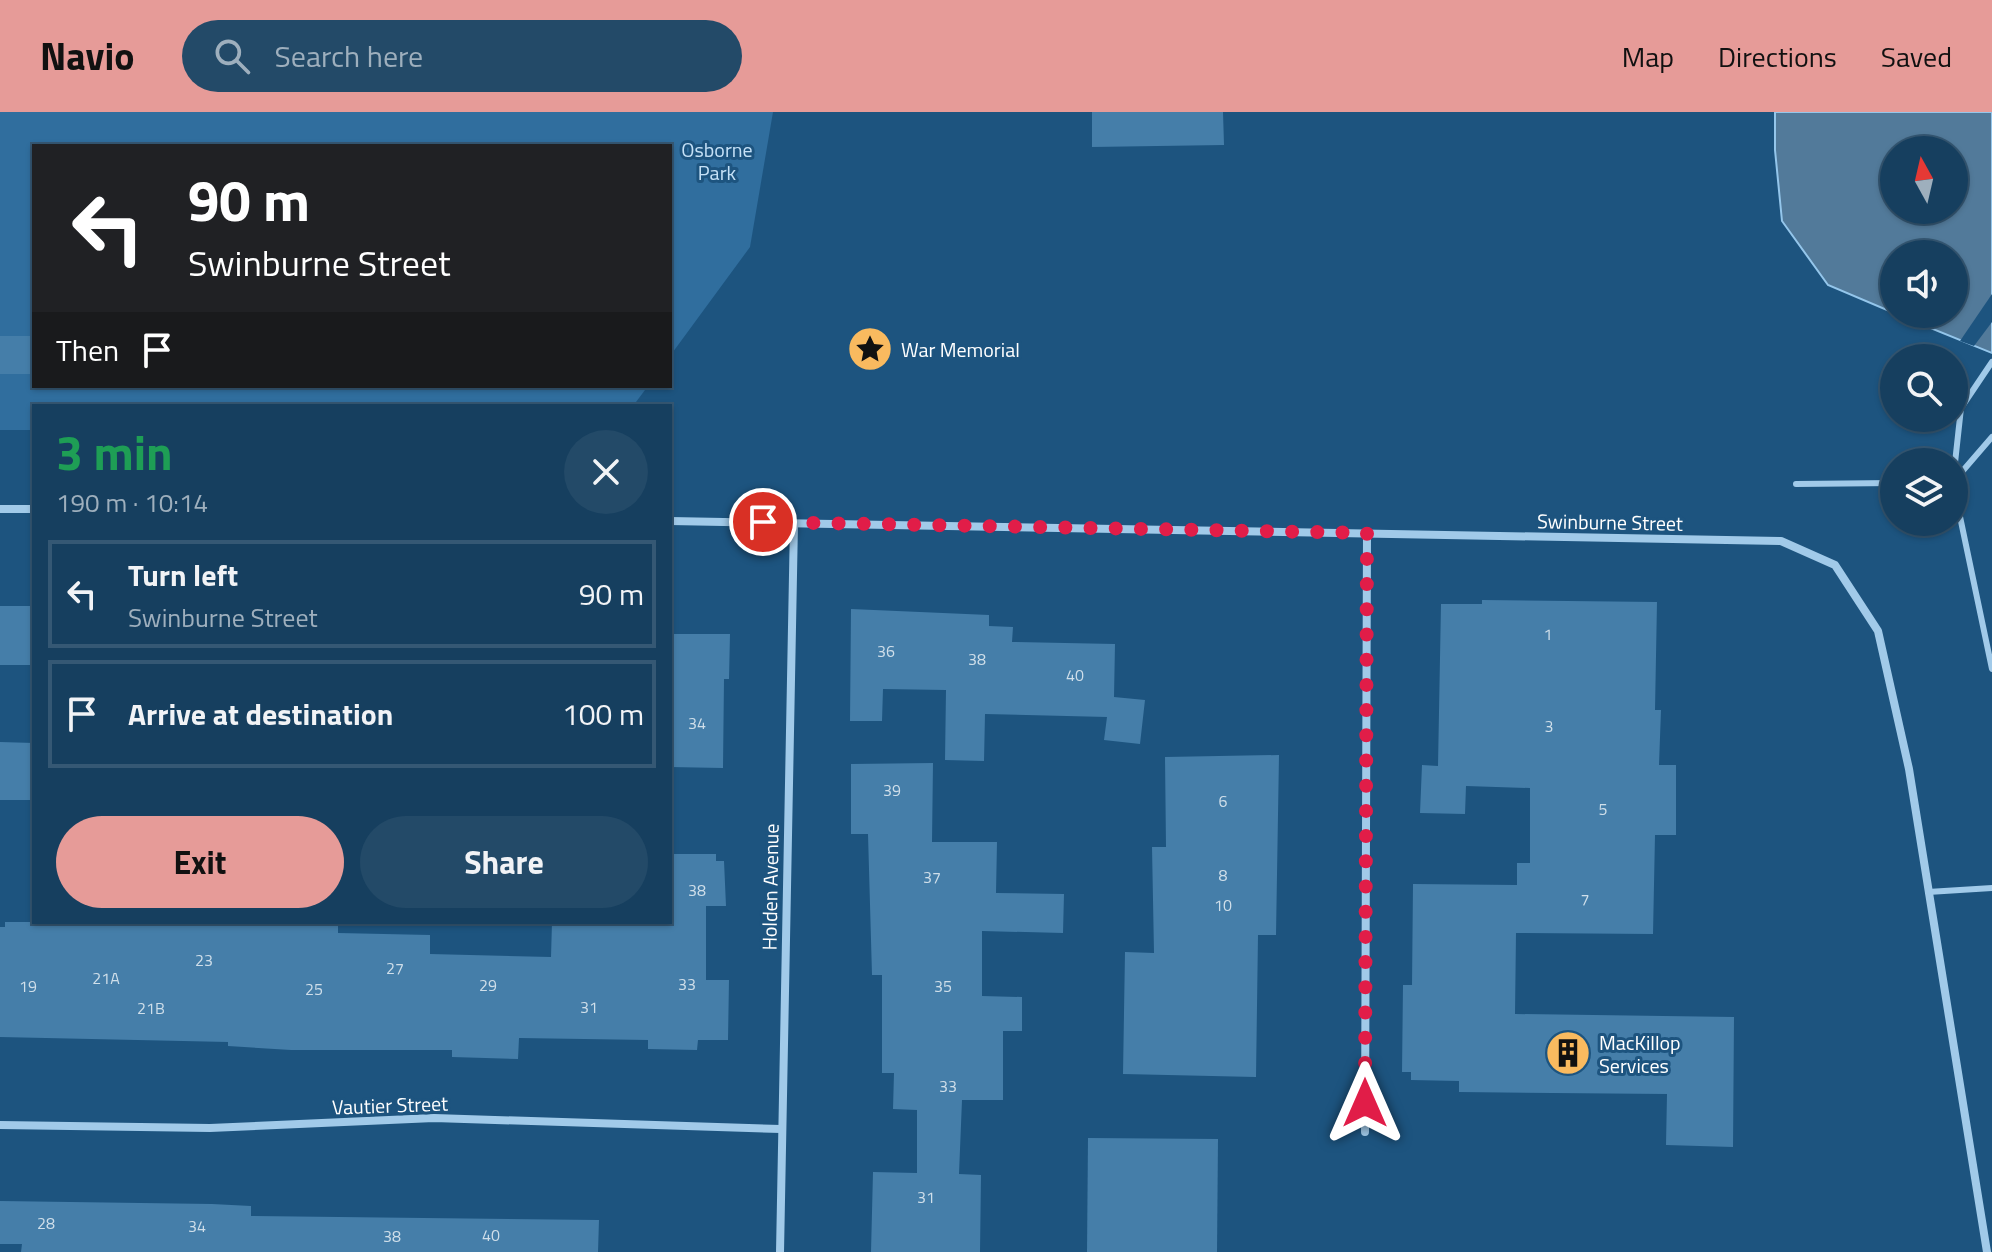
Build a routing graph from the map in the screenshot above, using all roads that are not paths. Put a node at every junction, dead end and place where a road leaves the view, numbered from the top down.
1 (1992, 362) edge
2 (1992, 437) edge
3 (1957, 448) edge
4 (1968, 465) edge
5 (1880, 483) edge
6 (1796, 484) dead end
7 (0, 509) edge
8 (32, 509) edge
9 (672, 521) edge
10 (794, 523) junction
11 (1367, 533) junction
12 (1964, 536) edge
13 (1992, 669) edge
14 (1992, 888) edge
15 (1927, 892) junction
16 (0, 1125) edge
17 (781, 1129) junction
18 (1365, 1132) dead end
19 (780, 1252) edge
20 (1987, 1252) edge

1 - 3 lane
2 - 4 lane
5 - 6 lane
7 - 8 street
9 - 10 street, Swinburne Street
10 - 11 street, Swinburne Street
10 - 17 street, Holden Avenue
11 - 15 street, Swinburne Street
11 - 18 street
12 - 13 lane
14 - 15 lane
15 - 20 street, Swinburne Street
16 - 17 street, Vautier Street
17 - 19 street, Holden Avenue

